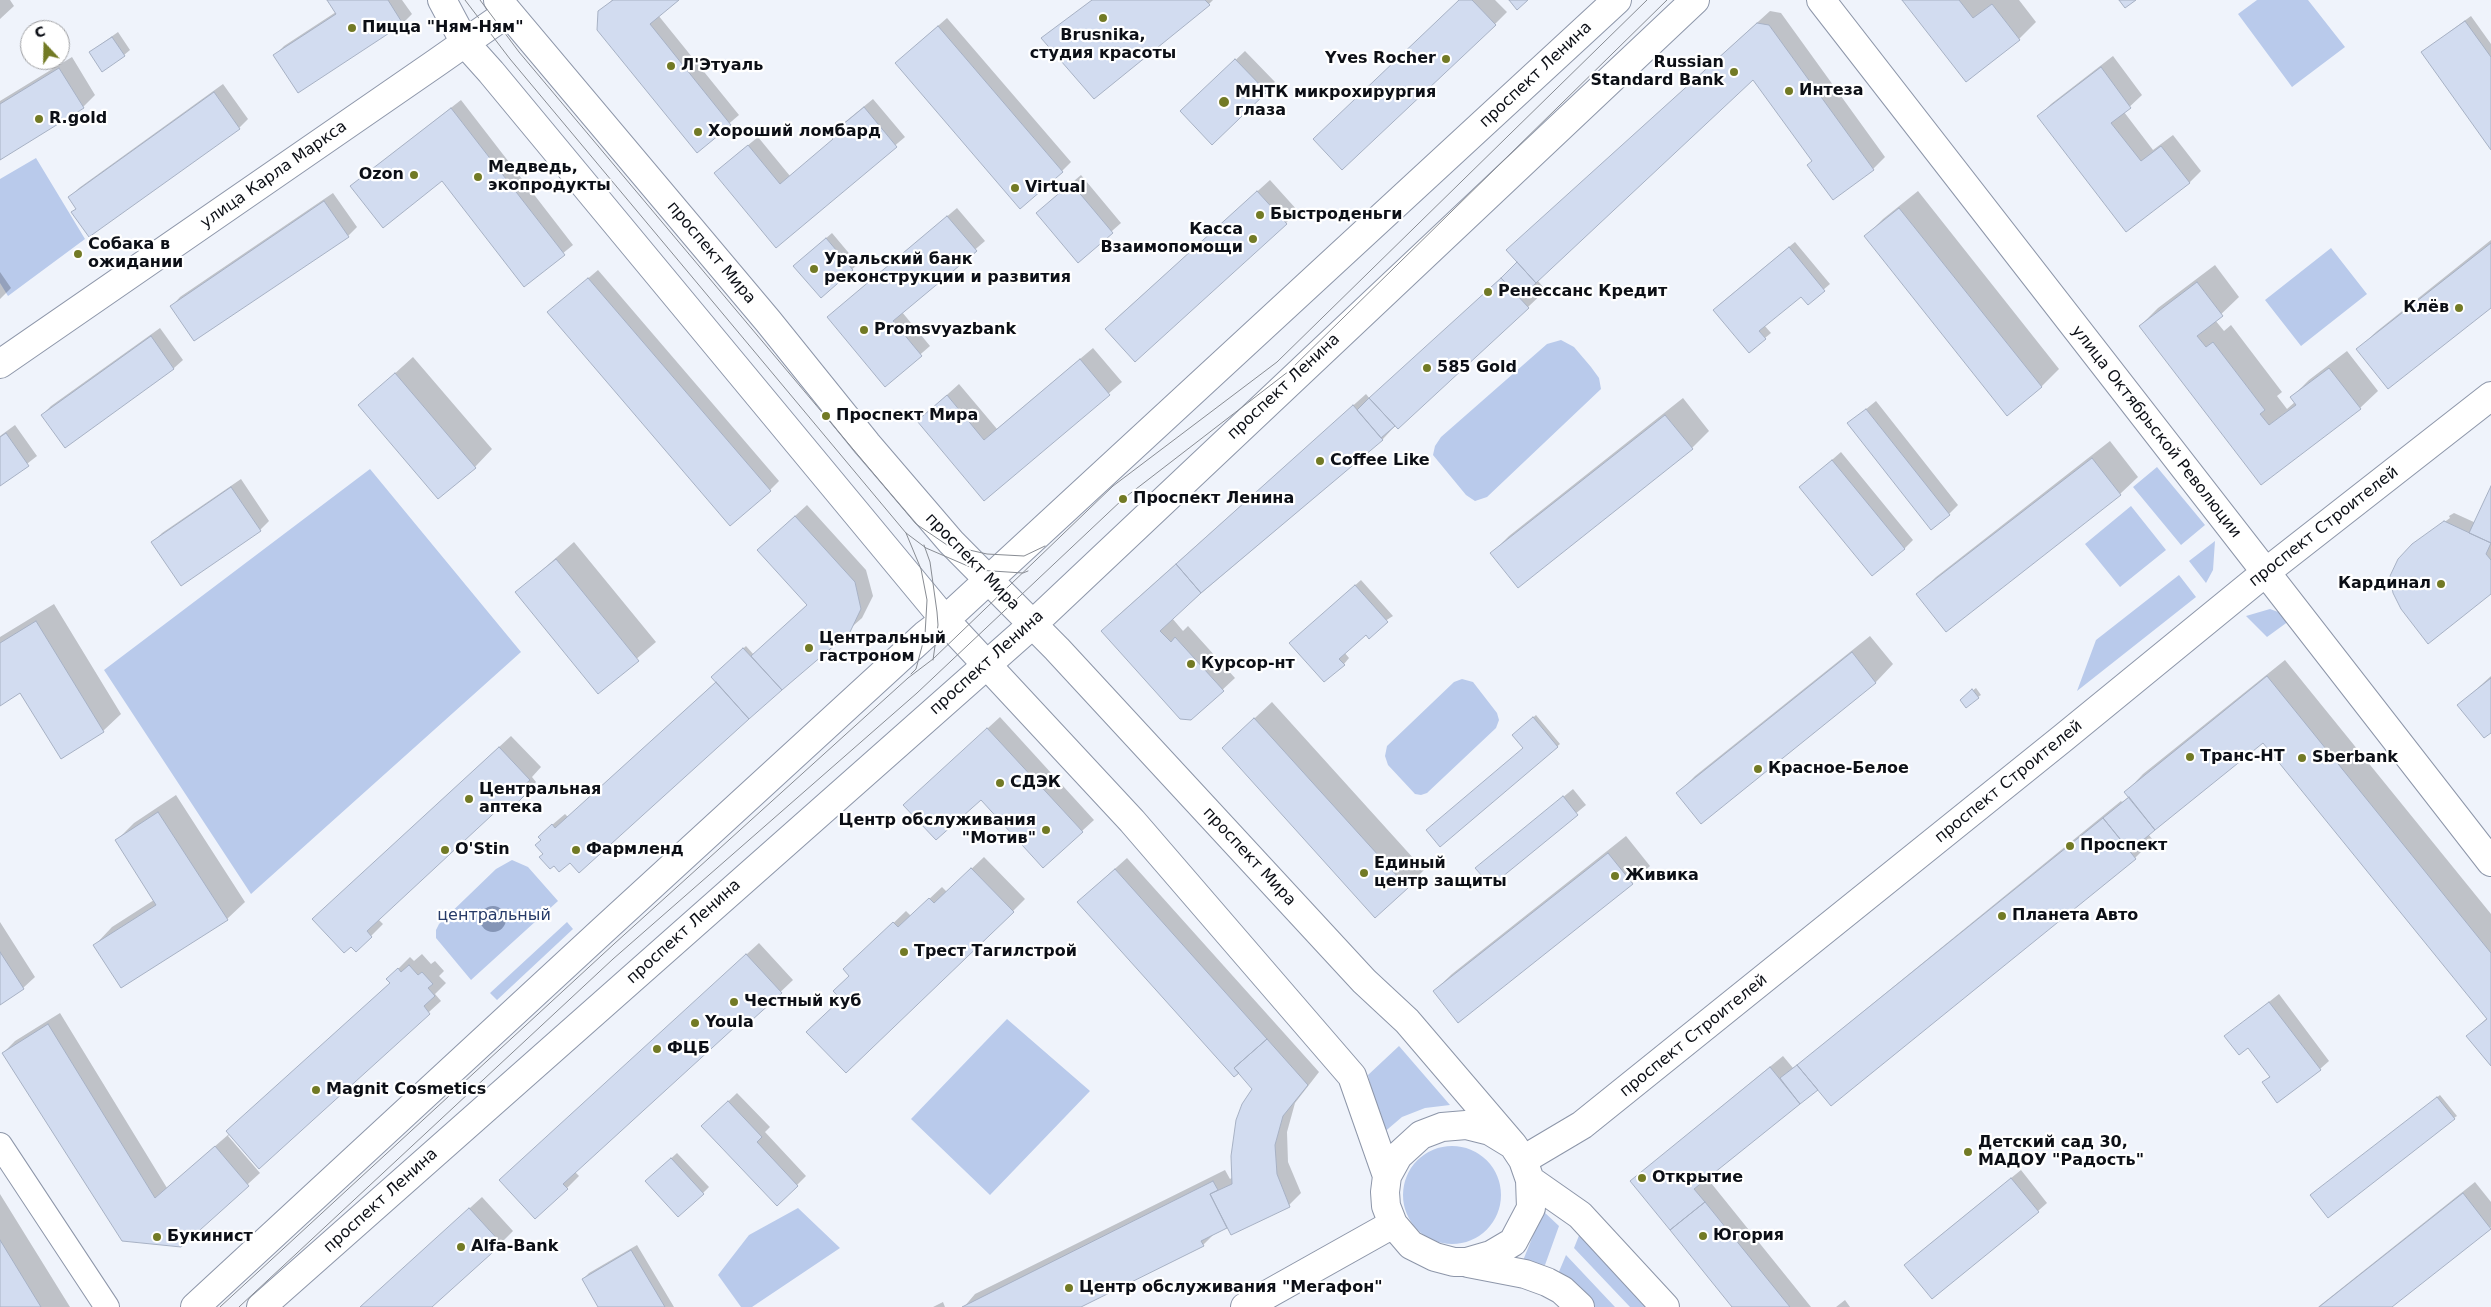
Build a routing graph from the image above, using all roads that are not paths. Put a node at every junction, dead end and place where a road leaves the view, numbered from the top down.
1 (442, 0) edge
2 (1617, 0) edge
3 (1695, 0) edge
4 (1821, 0) edge
5 (508, 4) edge
6 (464, 43) junction
7 (0, 364) edge
8 (2491, 396) edge
9 (2266, 572) junction
10 (987, 580) junction
11 (944, 620) junction
12 (1033, 624) junction
13 (988, 665) junction
14 (2491, 862) edge
15 (0, 1145) edge
16 (1522, 1162) junction
17 (1387, 1176) junction
18 (1393, 1224) junction
19 (1467, 1262) junction
20 (107, 1307) edge
21 (195, 1307) edge
22 (261, 1307) edge
23 (1245, 1307) edge
24 (1580, 1307) edge
25 (1665, 1307) edge

1 - 6 main road
2 - 10 main road, проспект Ленина
3 - 12 main road, проспект Ленина
4 - 9 main road, улица Октябрьской Революции
5 - 6 main road, улица Карла Маркса
5 - 10 main road, проспект Мира
6 - 7 main road, улица Карла Маркса
6 - 11 main road
8 - 9 main road, проспект Строителей
9 - 14 main road, улица Октябрьской Революции
9 - 16 main road, проспект Строителей
10 - 11 main road, проспект Ленина
10 - 12 main road, проспект Мира
11 - 13 main road
11 - 21 main road, проспект Ленина
12 - 13 main road, проспект Ленина
12 - 16 main road, проспект Мира
13 - 17 main road
13 - 22 main road, проспект Ленина
15 - 20 street
16 - 17 main road
16 - 19 main road
16 - 25 main road, проспект Мира
17 - 18 main road
18 - 19 main road
18 - 23 main road
19 - 24 main road

